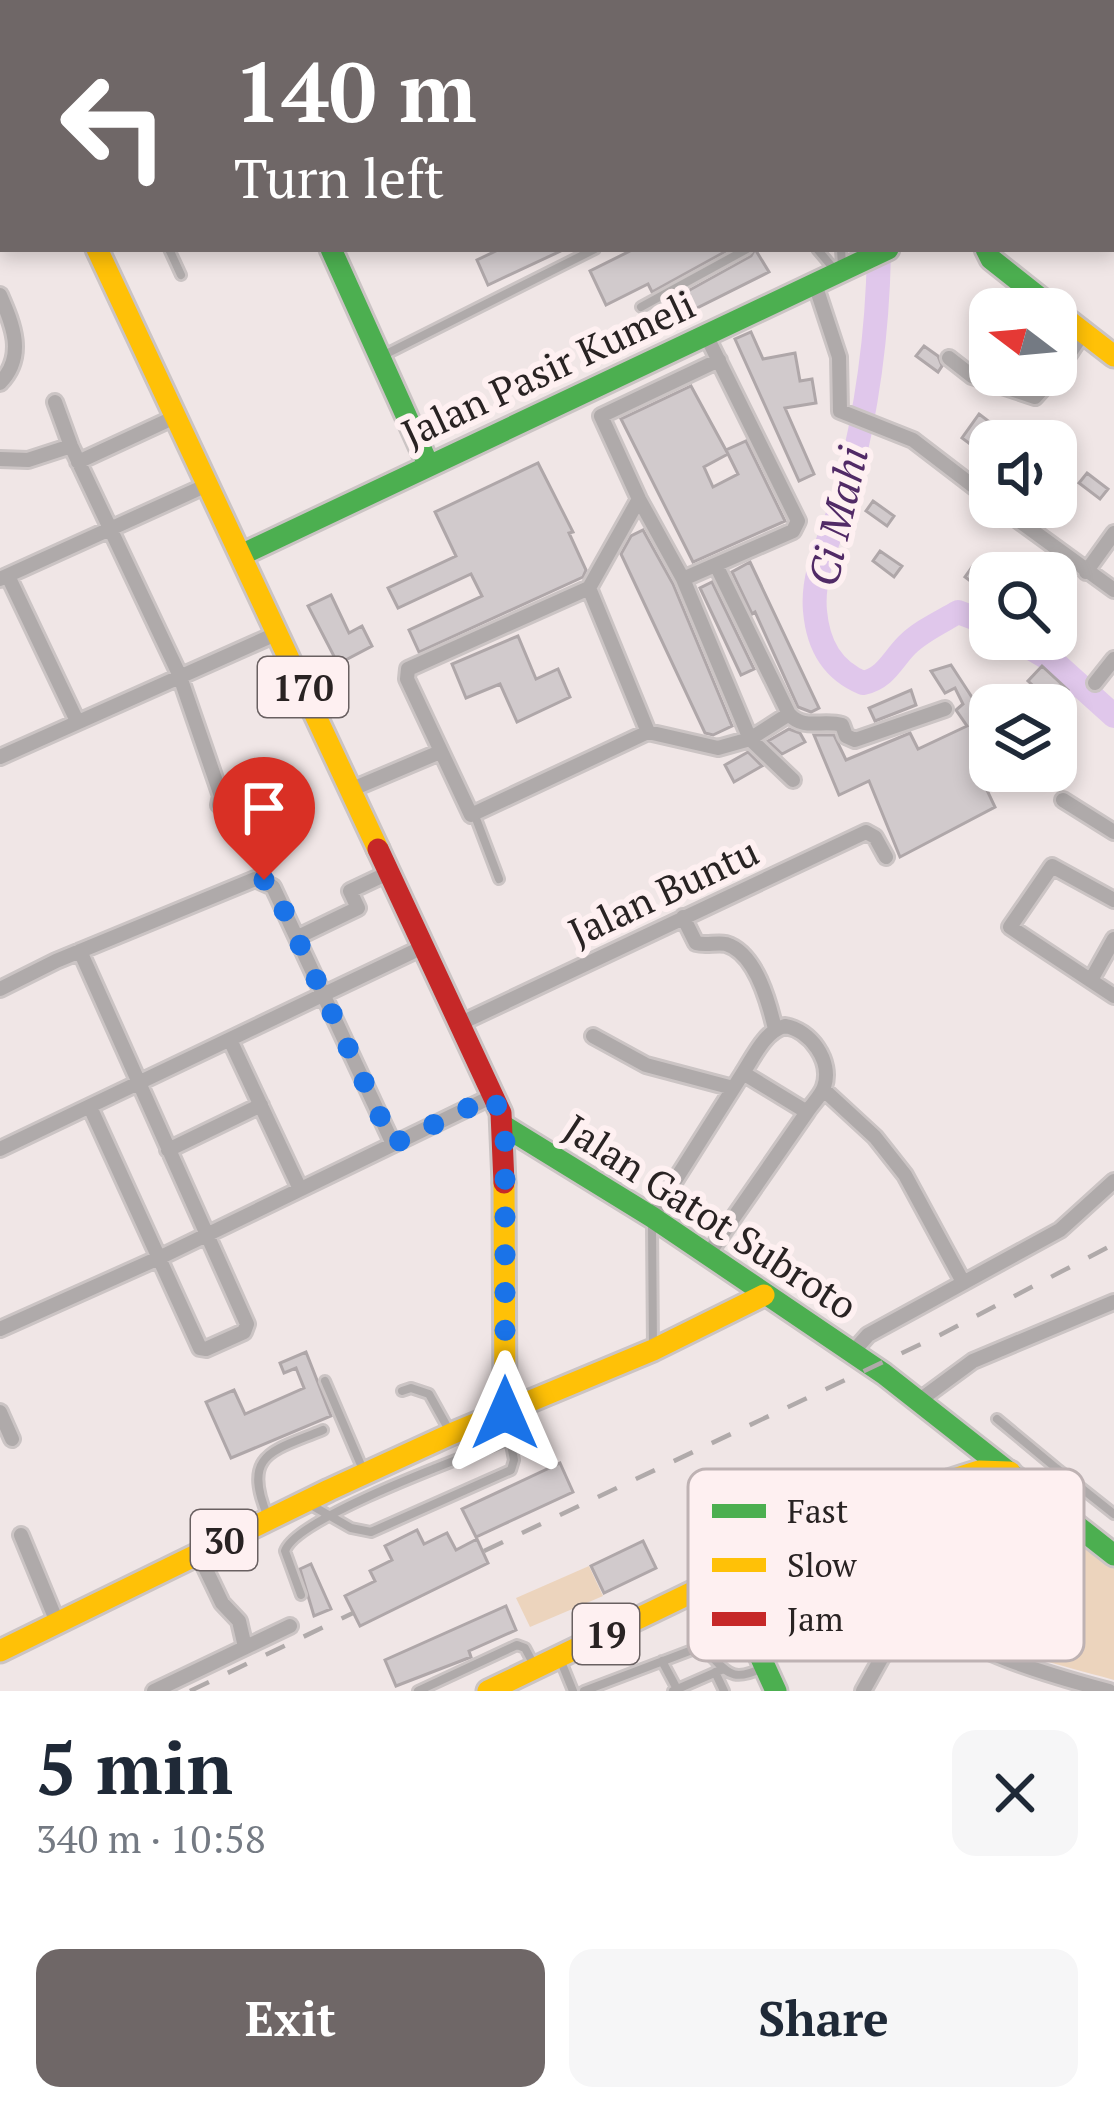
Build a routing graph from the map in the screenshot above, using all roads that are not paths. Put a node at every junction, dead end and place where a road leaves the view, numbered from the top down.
1 (98, 252) edge
2 (170, 252) edge
3 (332, 252) edge
4 (589, 252) edge
5 (742, 252) edge
6 (878, 252) edge
7 (988, 252) edge
8 (844, 262) edge
9 (181, 274) dead end
10 (814, 281) junction
11 (1027, 288) edge
12 (0, 295) edge
13 (641, 307) dead end
14 (1077, 328) edge
15 (706, 333) junction
16 (1083, 333) junction
17 (1077, 342) edge
18 (1114, 356) edge
19 (379, 358) junction
20 (949, 358) dead end
21 (719, 360) junction
22 (969, 374) edge
23 (0, 383) edge
24 (55, 402) dead end
25 (175, 417) junction
26 (71, 446) junction
27 (0, 459) edge
28 (78, 462) junction
29 (428, 464) junction
30 (969, 483) edge
31 (207, 485) junction
32 (639, 499) junction
33 (1028, 528) edge
34 (110, 529) junction
35 (1114, 533) edge
36 (241, 555) junction
37 (716, 565) junction
38 (1086, 572) junction
39 (4, 577) edge
40 (683, 579) junction
41 (589, 588) junction
42 (1114, 590) edge
43 (278, 633) junction
44 (1114, 659) edge
45 (179, 674) junction
46 (1095, 682) dead end
47 (945, 709) dead end
48 (789, 714) junction
49 (77, 722) junction
50 (648, 733) junction
51 (750, 740) junction
52 (440, 752) junction
53 (0, 757) edge
54 (794, 780) dead end
55 (350, 790) junction
56 (1063, 800) dead end
57 (219, 806) dead end
58 (475, 816) junction
59 (1114, 832) edge
60 (886, 857) dead end
61 (388, 873) junction
62 (499, 880) dead end
63 (1114, 900) edge
64 (682, 917) junction
65 (298, 937) junction
66 (1114, 939) edge
67 (423, 947) junction
68 (80, 951) junction
69 (1090, 980) junction
70 (0, 989) edge
71 (322, 994) junction
72 (1114, 996) edge
73 (459, 1024) junction
74 (775, 1029) junction
75 (593, 1036) dead end
76 (232, 1042) junction
77 (743, 1073) junction
78 (138, 1084) junction
79 (733, 1088) junction
80 (824, 1090) junction
81 (493, 1096) junction
82 (261, 1105) junction
83 (89, 1107) junction
84 (807, 1112) junction
85 (505, 1126) junction
86 (393, 1144) junction
87 (543, 1148) junction
88 (0, 1149) edge
89 (168, 1150) junction
90 (504, 1164) junction
91 (1114, 1181) edge
92 (300, 1190) junction
93 (652, 1217) junction
94 (208, 1235) junction
95 (707, 1256) junction
96 (160, 1257) junction
97 (963, 1282) junction
98 (764, 1294) junction
99 (1114, 1302) edge
100 (0, 1329) edge
101 (653, 1350) junction
102 (852, 1353) junction
103 (326, 1381) dead end
104 (402, 1391) dead end
105 (920, 1400) junction
106 (0, 1412) edge
107 (505, 1413) junction
108 (997, 1419) dead end
109 (323, 1430) dead end
110 (960, 1430) junction
111 (451, 1434) junction
112 (12, 1438) dead end
113 (510, 1439) junction
114 (1056, 1468) edge
115 (956, 1469) edge
116 (1006, 1469) edge
117 (365, 1474) junction
118 (1084, 1490) edge
119 (304, 1502) junction
120 (1114, 1514) edge
121 (329, 1515) junction
122 (268, 1519) junction
123 (1084, 1531) edge
124 (21, 1535) dead end
125 (198, 1553) junction
126 (1114, 1555) edge
127 (301, 1594) dead end
128 (688, 1594) edge
129 (57, 1622) junction
130 (290, 1626) dead end
131 (245, 1647) junction
132 (0, 1651) edge
133 (688, 1651) edge
134 (559, 1657) junction
135 (662, 1661) junction
136 (710, 1661) edge
137 (761, 1661) edge
138 (880, 1661) edge
139 (1012, 1661) edge
140 (764, 1667) junction
141 (535, 1668) junction
142 (718, 1671) junction
143 (608, 1687) edge
144 (675, 1690) edge
145 (154, 1691) edge
146 (418, 1691) edge
147 (488, 1691) edge
148 (573, 1691) edge
149 (584, 1691) edge
150 (724, 1691) edge
151 (776, 1691) edge
152 (863, 1691) edge
153 (1109, 1691) edge

1 - 25 main road, Jalan Gatot Subroto / 170
2 - 9 lane
3 - 19 main road
4 - 19 lane
5 - 13 lane
6 - 8 main road, Jalan Pasir Kumeli
7 - 11 main road
8 - 10 main road, Jalan Pasir Kumeli
10 - 15 main road, Jalan Pasir Kumeli
10 - 30 street
12 - 23 street
14 - 16 main road
15 - 21 street
15 - 29 main road, Jalan Pasir Kumeli
16 - 17 street
16 - 18 main road
19 - 29 main road
20 - 22 street
21 - 32 street
21 - 37 street
24 - 26 street
25 - 28 street
25 - 31 main road, Jalan Gatot Subroto / 170
26 - 27 street
26 - 28 street
28 - 34 street
29 - 36 main road, Jalan Pasir Kumeli
31 - 34 street
31 - 36 main road, Jalan Gatot Subroto / 170
32 - 40 street
32 - 41 street
33 - 38 street
34 - 39 street
34 - 45 street
35 - 38 street
36 - 43 main road, Jalan Gatot Subroto / 170
37 - 40 street
37 - 48 street
38 - 42 street
39 - 49 street
40 - 51 street
41 - 50 street
41 - 52 street
43 - 45 street
43 - 55 main road, Jalan Gatot Subroto / 170
44 - 46 street
45 - 49 street
45 - 57 street
47 - 48 street
48 - 51 street
49 - 53 street
50 - 51 street
50 - 58 street
51 - 54 street
52 - 55 street
52 - 58 street
55 - 61 main road, Jalan Gatot Subroto / 170
56 - 59 street
58 - 62 lane
60 - 64 street, Jalan Buntu
61 - 65 street
61 - 67 main road, Jalan Gatot Subroto / 170
63 - 69 street
64 - 73 street, Jalan Buntu
64 - 74 street
65 - 68 street
65 - 71 street
66 - 69 street
67 - 71 street
67 - 73 main road, Jalan Gatot Subroto / 170
68 - 70 street
68 - 78 street
69 - 72 street
71 - 76 street
71 - 86 street
73 - 81 main road, Jalan Gatot Subroto / 170
74 - 77 street
74 - 80 street
75 - 79 street
76 - 78 street
76 - 82 street
77 - 79 street
77 - 84 street
78 - 83 street
78 - 89 street
79 - 93 street
80 - 84 street
80 - 97 street
81 - 85 main road, Jalan Gatot Subroto / 170
81 - 86 street
82 - 89 street
82 - 92 street
83 - 88 street
83 - 96 street
84 - 95 street
85 - 87 main road, Jalan Gatot Subroto
85 - 90 main road
86 - 92 street
87 - 90 main road
87 - 93 main road, Jalan Gatot Subroto
89 - 94 street
90 - 107 main road
91 - 97 street
92 - 94 street
93 - 95 main road, Jalan Gatot Subroto
93 - 101 lane
94 - 96 street
94 - 96 street
95 - 98 main road, Jalan Gatot Subroto
96 - 100 street
97 - 102 street
98 - 101 main road, 30
98 - 102 main road, Jalan Gatot Subroto
99 - 105 street
101 - 107 main road, 30
102 - 105 main road, Jalan Gatot Subroto
103 - 117 lane
104 - 111 lane
105 - 110 main road, Jalan Gatot Subroto
106 - 112 street
107 - 111 main road, 30
107 - 113 lane
108 - 114 lane
109 - 122 lane
110 - 115 main road
110 - 116 main road, Jalan Gatot Subroto
111 - 117 main road, 30
113 - 121 lane
113 - 121 lane
117 - 119 main road, 30
118 - 120 lane
119 - 121 lane
119 - 122 main road, 30
121 - 127 lane
122 - 125 main road, 30
123 - 126 main road, Jalan Gatot Subroto
124 - 129 street
125 - 129 main road, 30
125 - 131 street
128 - 134 main road, 19
129 - 132 main road, 30
130 - 131 street
131 - 145 street
133 - 135 lane
134 - 141 main road, 19
134 - 148 lane
135 - 143 lane
135 - 144 lane
136 - 142 lane
137 - 140 main road
138 - 152 street
139 - 153 street
140 - 142 lane
140 - 151 main road
141 - 146 lane
141 - 147 main road, 19
142 - 144 lane
142 - 150 lane
143 - 149 lane

